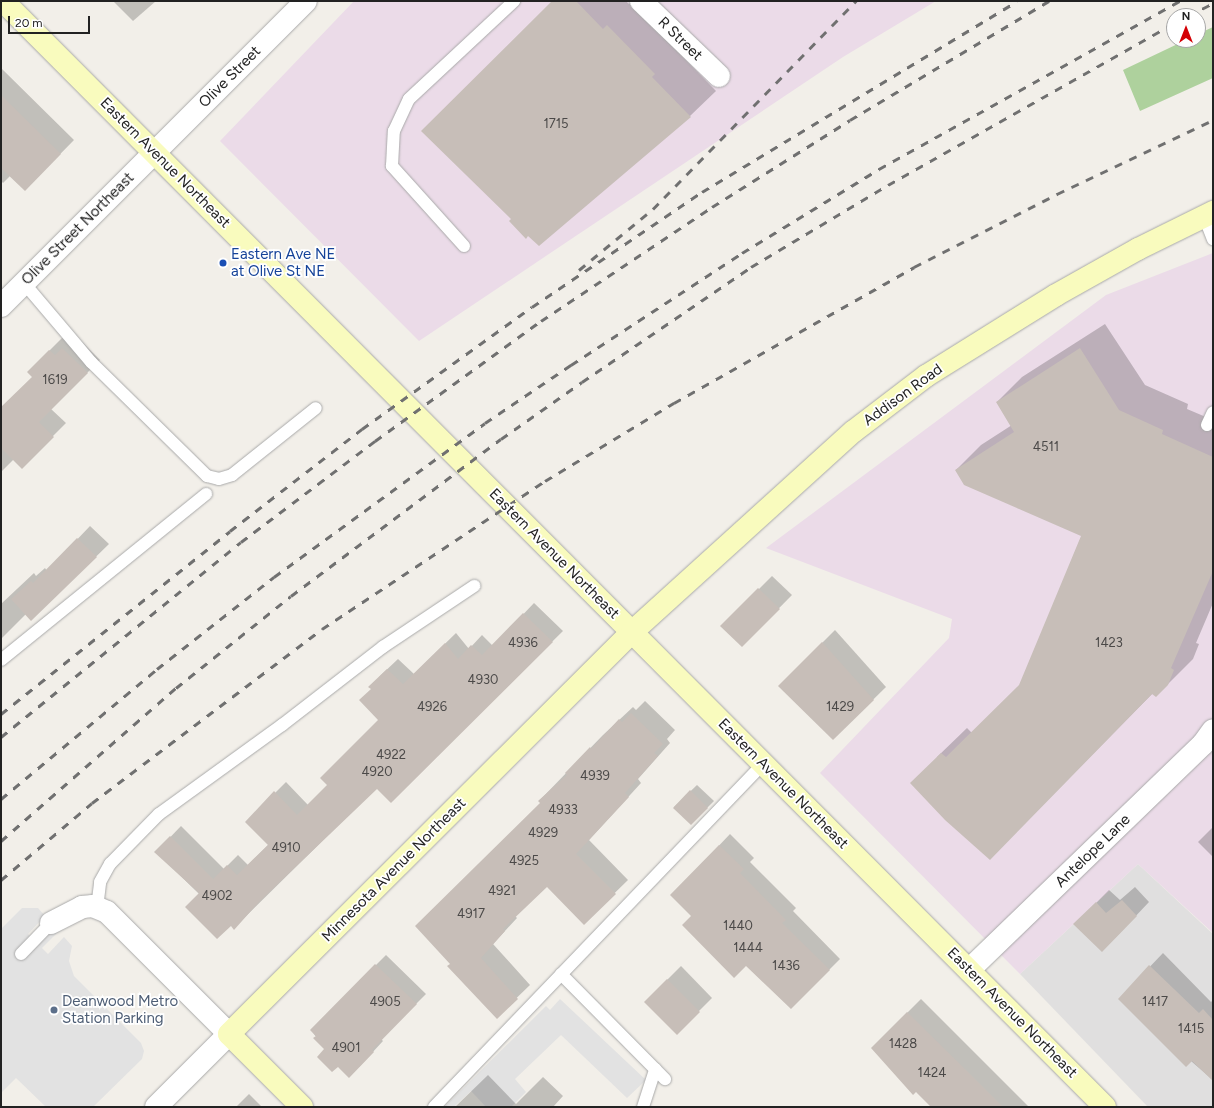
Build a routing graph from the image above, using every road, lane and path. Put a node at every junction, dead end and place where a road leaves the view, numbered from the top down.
1 (3, 1) edge
2 (306, 1) edge
3 (514, 1) edge
4 (641, 1) edge
5 (719, 76) dead end
6 (154, 152) junction
7 (1208, 214) edge
8 (1213, 239) edge
9 (464, 246) dead end
10 (24, 283) junction
11 (1, 306) edge
12 (316, 408) dead end
13 (1213, 412) edge
14 (1207, 425) dead end
15 (206, 494) dead end
16 (474, 586) dead end
17 (632, 632) junction
18 (1, 660) edge
19 (1213, 730) edge
20 (763, 764) junction
21 (97, 908) junction
22 (51, 923) joint
23 (21, 954) dead end
24 (970, 970) junction
25 (561, 974) junction
26 (229, 1034) junction
27 (655, 1069) junction
28 (664, 1079) dead end
29 (156, 1107) edge
30 (302, 1107) edge
31 (434, 1107) edge
32 (643, 1107) edge
33 (1105, 1107) edge

1 - 6 main road, Eastern Avenue Northeast
2 - 6 street, Olive Street
3 - 9 lane
4 - 5 street, R Street
6 - 10 street, Olive Street Northeast
6 - 17 main road, Eastern Avenue Northeast
7 - 8 lane
7 - 17 main road, Addison Road
10 - 11 street, Olive Street Northeast
10 - 12 lane
13 - 14 lane
15 - 18 lane
16 - 21 lane
17 - 20 main road, Eastern Avenue Northeast
17 - 26 main road, Minnesota Avenue Northeast
19 - 24 street, Antelope Lane
20 - 24 main road, Eastern Avenue Northeast
20 - 25 lane
21 - 22 street
21 - 26 street
22 - 23 lane
24 - 33 main road, Eastern Avenue Northeast
25 - 27 lane
25 - 31 lane
26 - 29 street, Minnesota Avenue Northeast
26 - 30 main road
27 - 28 lane
27 - 32 lane

